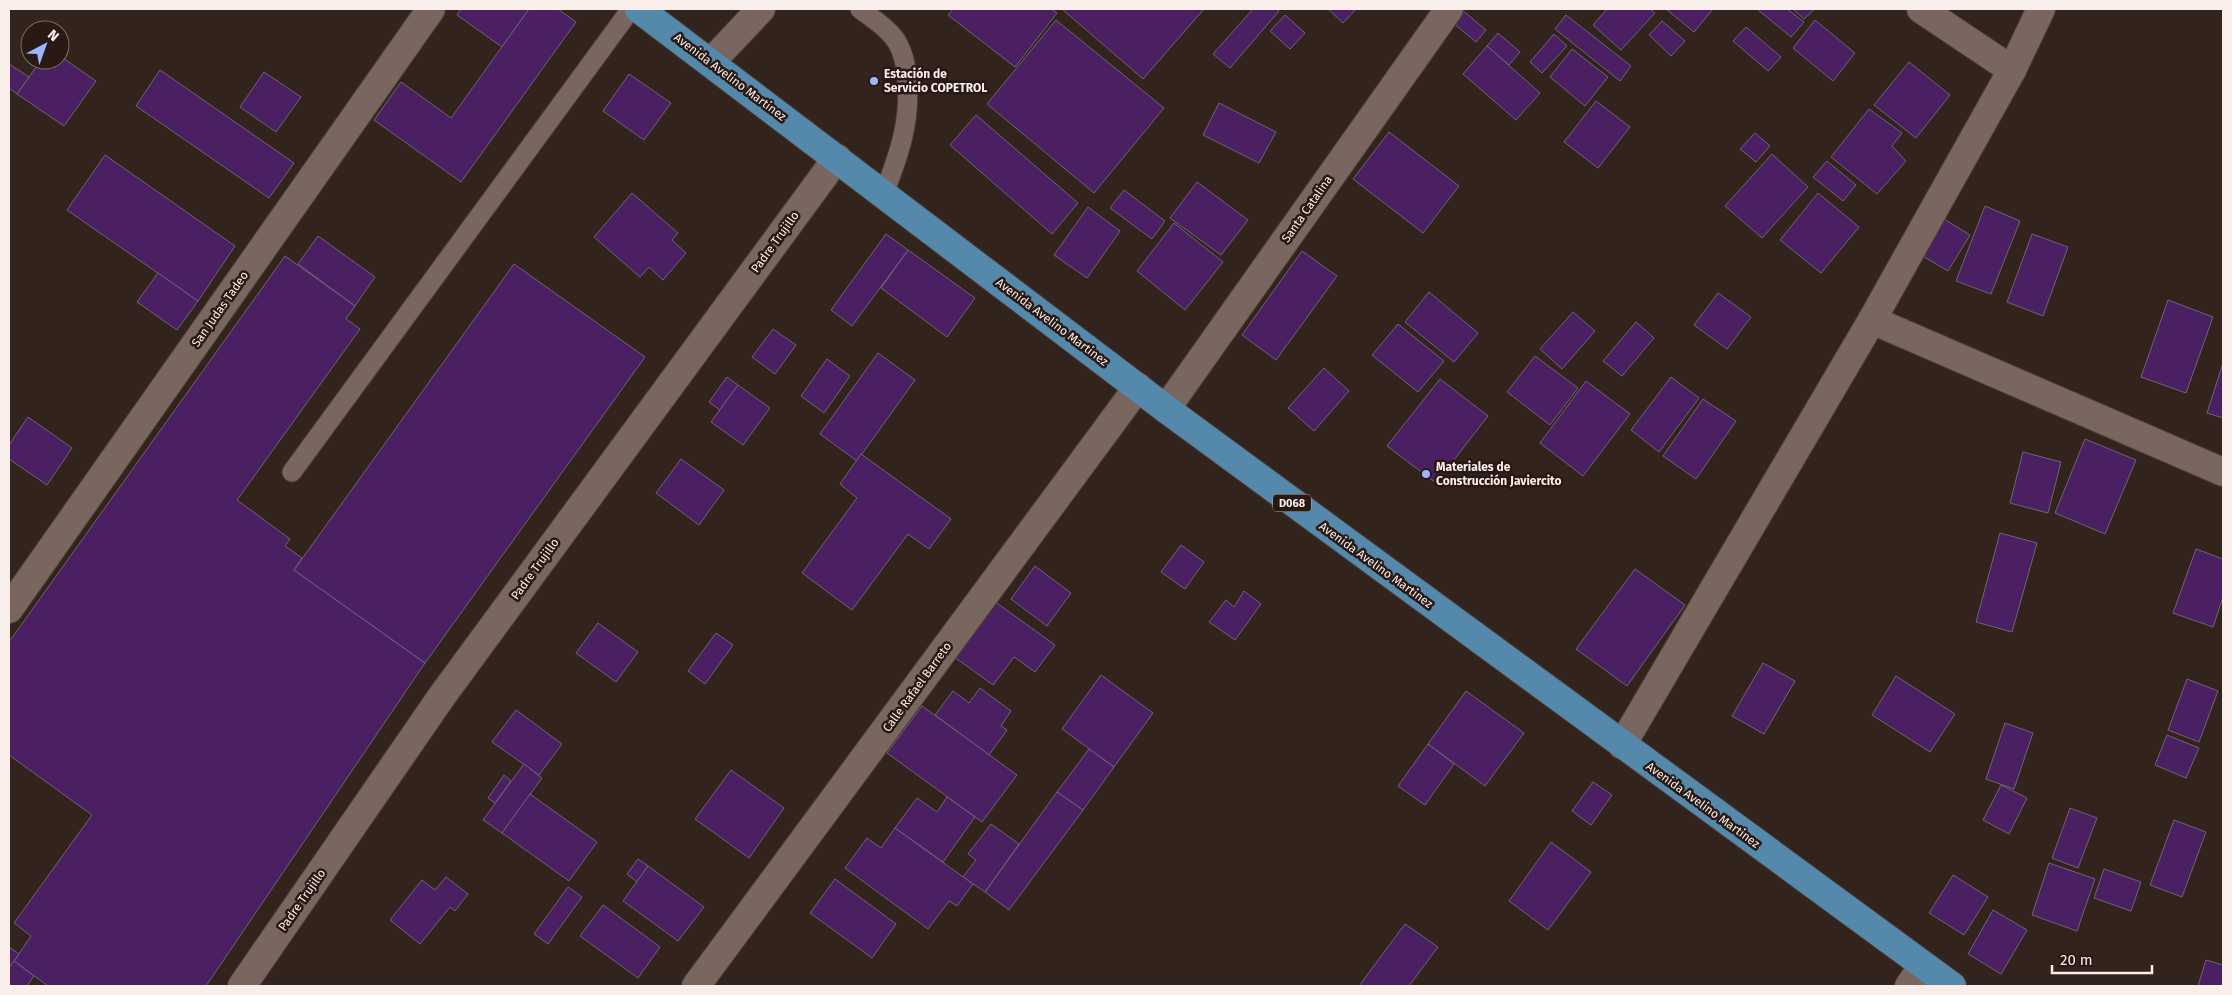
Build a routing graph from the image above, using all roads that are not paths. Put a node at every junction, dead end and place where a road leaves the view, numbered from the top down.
1 (431, 9) edge
2 (631, 9) edge
3 (639, 9) edge
4 (761, 9) edge
5 (860, 9) edge
6 (1449, 9) edge
7 (1921, 9) edge
8 (2041, 9) edge
9 (711, 62) junction
10 (2012, 70) junction
11 (837, 158) junction
12 (884, 194) junction
13 (1872, 320) junction
14 (1138, 387) junction
15 (1166, 410) junction
16 (292, 472) dead end
17 (2223, 472) edge
18 (9, 609) edge
19 (1622, 745) junction
20 (1916, 976) edge
21 (242, 986) edge
22 (696, 986) edge
23 (1952, 986) edge

1 - 18 street, San Judas Tadeo
2 - 16 lane
3 - 9 main road, Avenida Avelino Martinez / D068
4 - 9 street
5 - 12 lane
6 - 15 street, Santa Catalina
7 - 10 street
8 - 10 street
9 - 11 main road, Avenida Avelino Martinez / D068
10 - 13 street
11 - 12 main road, Avenida Avelino Martinez / D068
11 - 21 street, Padre Trujillo
12 - 14 main road, Avenida Avelino Martinez / D068
13 - 17 street
13 - 19 street
14 - 15 main road, Avenida Avelino Martinez / D068
14 - 22 street, Calle Rafael Barreto
15 - 19 main road, Avenida Avelino Martinez / D068
19 - 20 main road, Avenida Avelino Martinez / D068
20 - 23 main road, Avenida Avelino Martinez / D068

